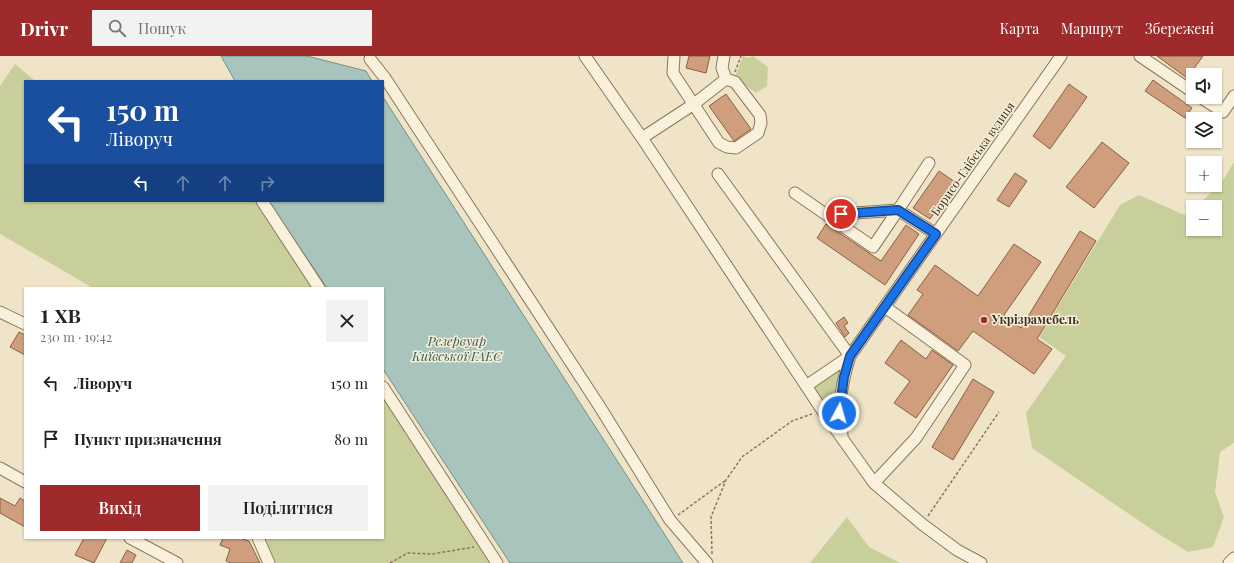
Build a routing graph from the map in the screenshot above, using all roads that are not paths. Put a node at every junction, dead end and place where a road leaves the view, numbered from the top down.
1 (585, 56) edge
2 (674, 56) edge
3 (724, 56) edge
4 (1061, 56) edge
5 (1140, 56) edge
6 (368, 57) edge
7 (730, 80) junction
8 (1186, 87) edge
9 (1234, 96) edge
10 (694, 104) junction
11 (1210, 104) edge
12 (642, 138) junction
13 (929, 163) dead end
14 (718, 174) dead end
15 (795, 193) dead end
16 (263, 202) edge
17 (898, 210) junction
18 (827, 215) junction
19 (936, 234) junction
20 (318, 287) edge
21 (885, 307) junction
22 (0, 312) edge
23 (24, 324) edge
24 (850, 356) junction
25 (806, 386) junction
26 (384, 389) edge
27 (842, 436) junction
28 (0, 468) edge
29 (24, 481) edge
30 (874, 483) junction
31 (132, 539) edge
32 (258, 539) edge
33 (1234, 558) edge
34 (710, 559) edge
35 (177, 563) edge
36 (269, 563) edge
37 (497, 563) edge
38 (981, 563) edge
39 (1229, 563) edge

1 - 12 street
2 - 10 street
3 - 7 street
4 - 19 street, Борисо-Глібська вулиця
5 - 8 street
6 - 34 street
7 - 10 street
7 - 10 street
9 - 11 street
10 - 12 street
12 - 25 street
13 - 17 street
14 - 24 street
15 - 18 street
16 - 20 street
17 - 18 street
17 - 18 street
17 - 19 street
19 - 21 street, Борисо-Глібська вулиця
21 - 24 street, Борисо-Глібська вулиця
21 - 30 street
22 - 23 street
24 - 25 street, Борисо-Глібська вулиця
24 - 27 street, Борисо-Глібська вулиця
25 - 27 street
26 - 37 street
27 - 30 street, Борисо-Глібська вулиця
28 - 29 street
30 - 38 street, Борисо-Глібська вулиця
31 - 35 street
32 - 36 street
33 - 39 street

